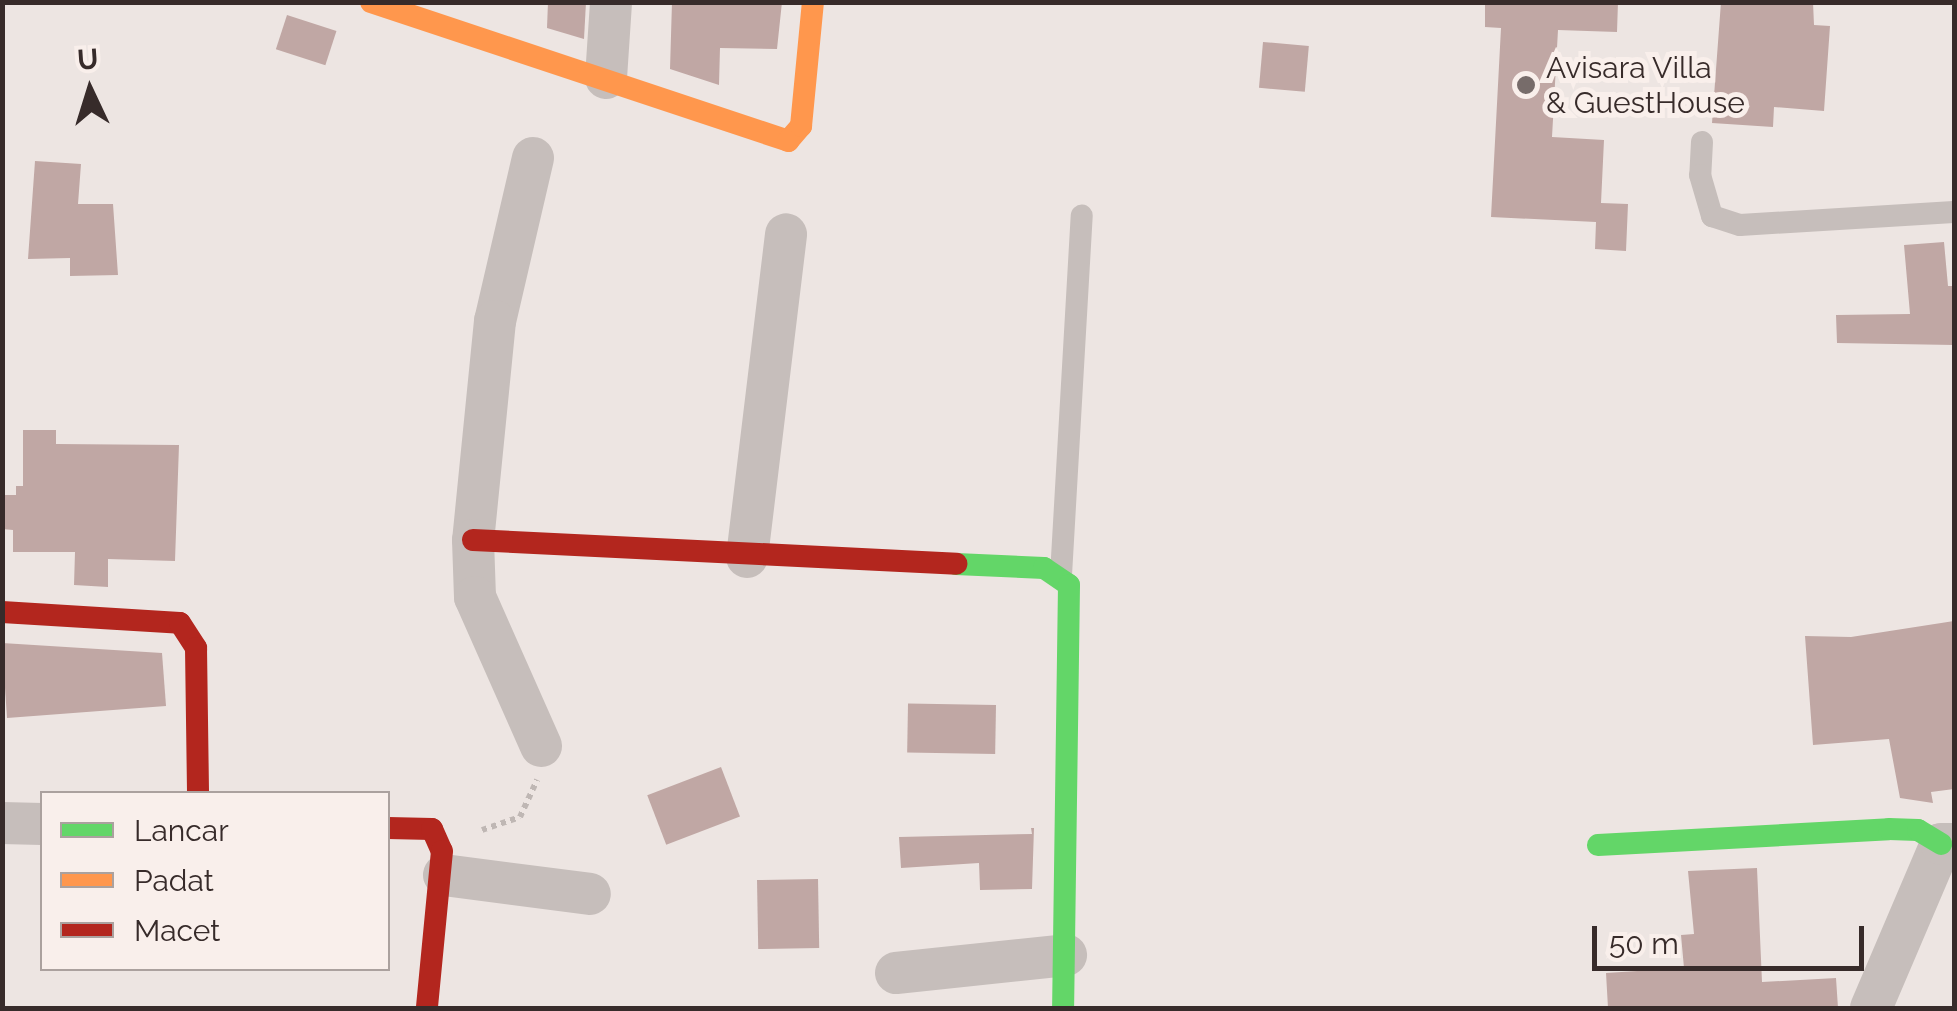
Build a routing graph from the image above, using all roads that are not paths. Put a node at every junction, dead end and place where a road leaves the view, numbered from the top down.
1 (610, 2) edge
2 (814, 2) edge
3 (389, 6) edge
4 (606, 78) junction
5 (1702, 142) dead end
6 (534, 158) dead end
7 (1954, 212) edge
8 (1082, 216) dead end
9 (786, 234) dead end
10 (474, 540) junction
11 (747, 557) junction
12 (1061, 576) junction
13 (2, 612) edge
14 (541, 746) road end
15 (198, 791) edge
16 (2, 824) edge
17 (40, 824) edge
18 (390, 828) edge
19 (1948, 844) edge
20 (1598, 846) dead end
21 (444, 874) junction
22 (590, 894) dead end
23 (1066, 955) junction
24 (896, 973) dead end
25 (427, 1008) edge
26 (1063, 1008) edge
27 (1871, 1008) edge

1 - 4 street
2 - 4 street
3 - 4 street
5 - 7 lane
6 - 10 street
8 - 12 lane
9 - 11 street
10 - 11 street
10 - 14 street
11 - 12 street
12 - 23 street
13 - 15 street
16 - 17 street
18 - 21 street
19 - 20 street
19 - 27 street
21 - 22 street
21 - 25 street
23 - 24 street
23 - 26 street

